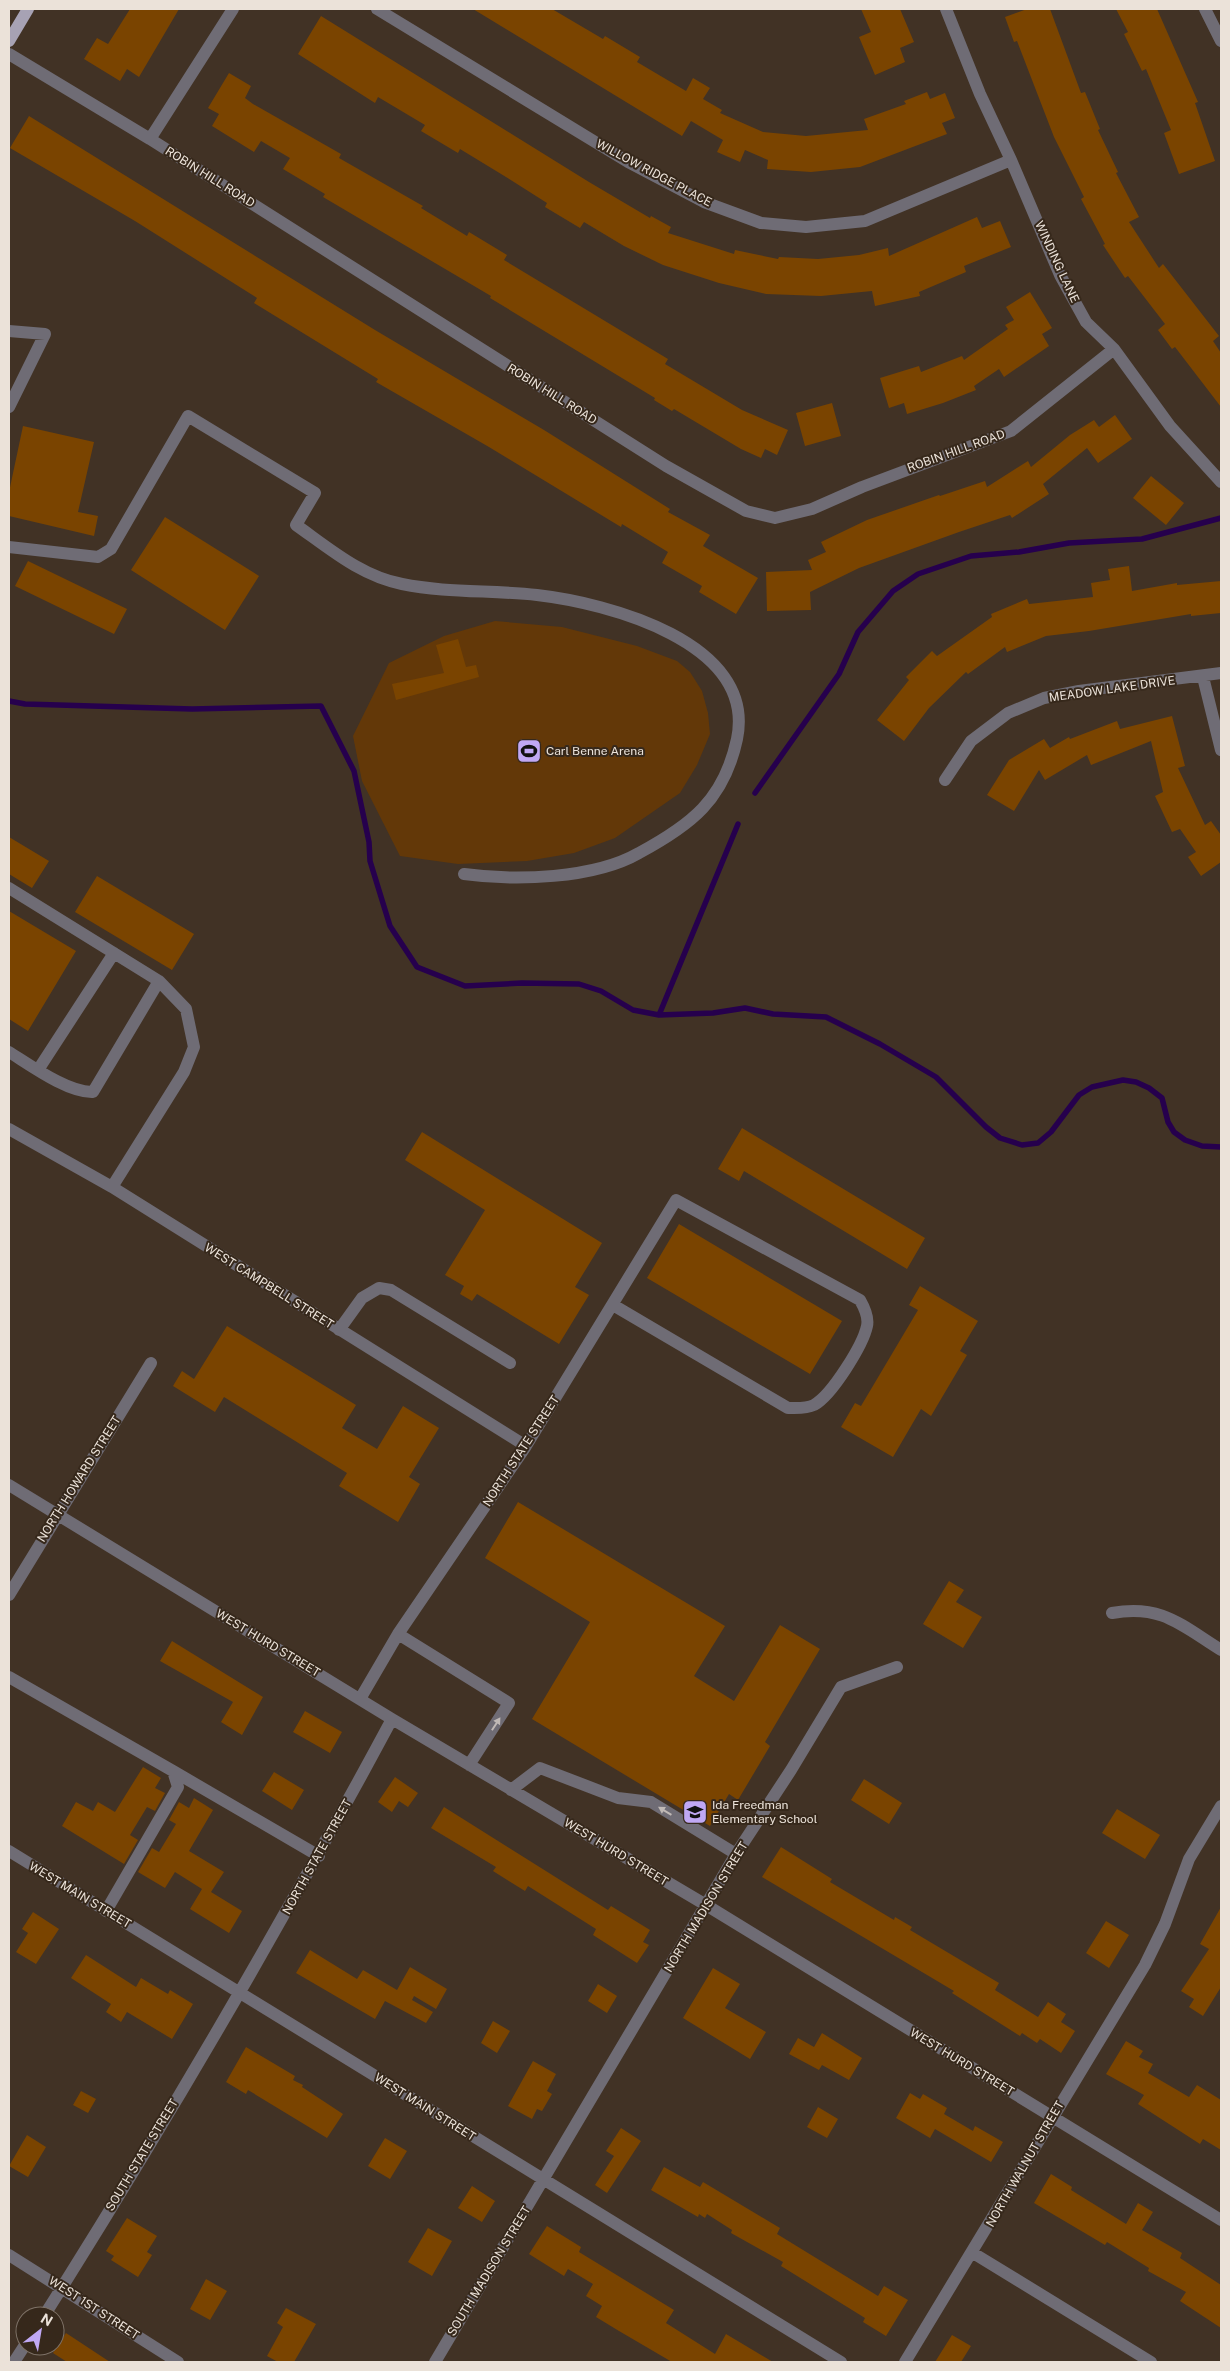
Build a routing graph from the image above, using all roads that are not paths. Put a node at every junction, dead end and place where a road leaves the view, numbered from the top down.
1 (28, 9) edge
2 (233, 9) edge
3 (377, 9) edge
4 (946, 9) edge
5 (1205, 9) edge
6 (9, 40) edge
7 (1221, 41) edge
8 (9, 54) edge
9 (150, 139) junction
10 (1012, 160) junction
11 (9, 331) edge
12 (1114, 349) junction
13 (9, 408) edge
14 (1221, 482) edge
15 (9, 547) edge
16 (1221, 674) edge
17 (1203, 677) junction
18 (1221, 750) edge
19 (945, 780) dead end
20 (464, 874) dead end
21 (9, 888) edge
22 (114, 954) junction
23 (159, 981) junction
24 (9, 1052) edge
25 (38, 1070) junction
26 (9, 1129) edge
27 (112, 1187) junction
28 (613, 1305) junction
29 (339, 1330) junction
30 (151, 1363) dead end
31 (510, 1363) dead end
32 (526, 1446) junction
33 (9, 1485) edge
34 (56, 1514) junction
35 (9, 1595) edge
36 (1112, 1613) dead end
37 (398, 1634) junction
38 (1221, 1650) edge
39 (897, 1667) dead end
40 (9, 1677) edge
41 (360, 1699) junction
42 (392, 1719) junction
43 (470, 1764) junction
44 (173, 1771) junction
45 (511, 1790) junction
46 (1221, 1806) edge
47 (9, 1851) edge
48 (736, 1854) junction
49 (319, 1856) junction
50 (706, 1906) junction
51 (106, 1910) junction
52 (239, 1993) junction
53 (1052, 2117) junction
54 (542, 2180) junction
55 (1221, 2220) edge
56 (973, 2253) junction
57 (9, 2255) edge
58 (62, 2288) junction
59 (50, 2306) edge
60 (178, 2362) edge
61 (435, 2362) edge
62 (841, 2362) edge
63 (905, 2362) edge
64 (1151, 2362) edge

1 - 6 main road
2 - 9 street
3 - 10 street, WILLOW RIDGE PLACE
4 - 10 street, WINDING LANE
5 - 7 street
8 - 9 street, ROBIN HILL ROAD
9 - 12 street, ROBIN HILL ROAD
10 - 12 street, WINDING LANE
11 - 13 street
12 - 14 street, WINDING LANE
15 - 20 street
16 - 17 street, MEADOW LAKE DRIVE
17 - 18 street
17 - 19 street, MEADOW LAKE DRIVE
21 - 22 street
22 - 23 street
22 - 25 street
23 - 25 street
23 - 27 street
24 - 25 street
26 - 27 street, WEST CAMPBELL STREET
27 - 29 street, WEST CAMPBELL STREET
28 - 28 street, NORTH STATE STREET
28 - 32 street, NORTH STATE STREET
29 - 31 street
29 - 32 street, WEST CAMPBELL STREET
30 - 34 street, NORTH HOWARD STREET
32 - 37 street, NORTH STATE STREET
33 - 34 street, WEST HURD STREET
34 - 35 street, NORTH HOWARD STREET
34 - 41 street, WEST HURD STREET
36 - 38 street
37 - 41 street, NORTH STATE STREET
43 -> 37 street
39 - 48 street, NORTH MADISON STREET
40 - 44 street
41 - 42 street, WEST HURD STREET
42 - 43 street, WEST HURD STREET
42 - 49 street, NORTH STATE STREET
43 - 45 street, WEST HURD STREET
44 - 49 street
44 - 51 street
48 -> 45 street
45 - 50 street, WEST HURD STREET
46 - 53 street, NORTH WALNUT STREET
47 - 51 street, WEST MAIN STREET
48 - 50 street, NORTH MADISON STREET
49 - 52 street, NORTH STATE STREET
50 - 53 street, WEST HURD STREET
50 - 54 street, NORTH MADISON STREET
51 - 52 street, WEST MAIN STREET
52 - 54 street, WEST MAIN STREET
52 - 58 street, SOUTH STATE STREET
53 - 55 street, WEST HURD STREET
53 - 56 street, NORTH WALNUT STREET
54 - 61 street, SOUTH MADISON STREET
54 - 62 street, WEST MAIN STREET
56 - 63 street, NORTH WALNUT STREET
56 - 64 street
57 - 58 street, WEST 1ST STREET
58 - 59 street, SOUTH STATE STREET
58 - 60 street, WEST 1ST STREET

